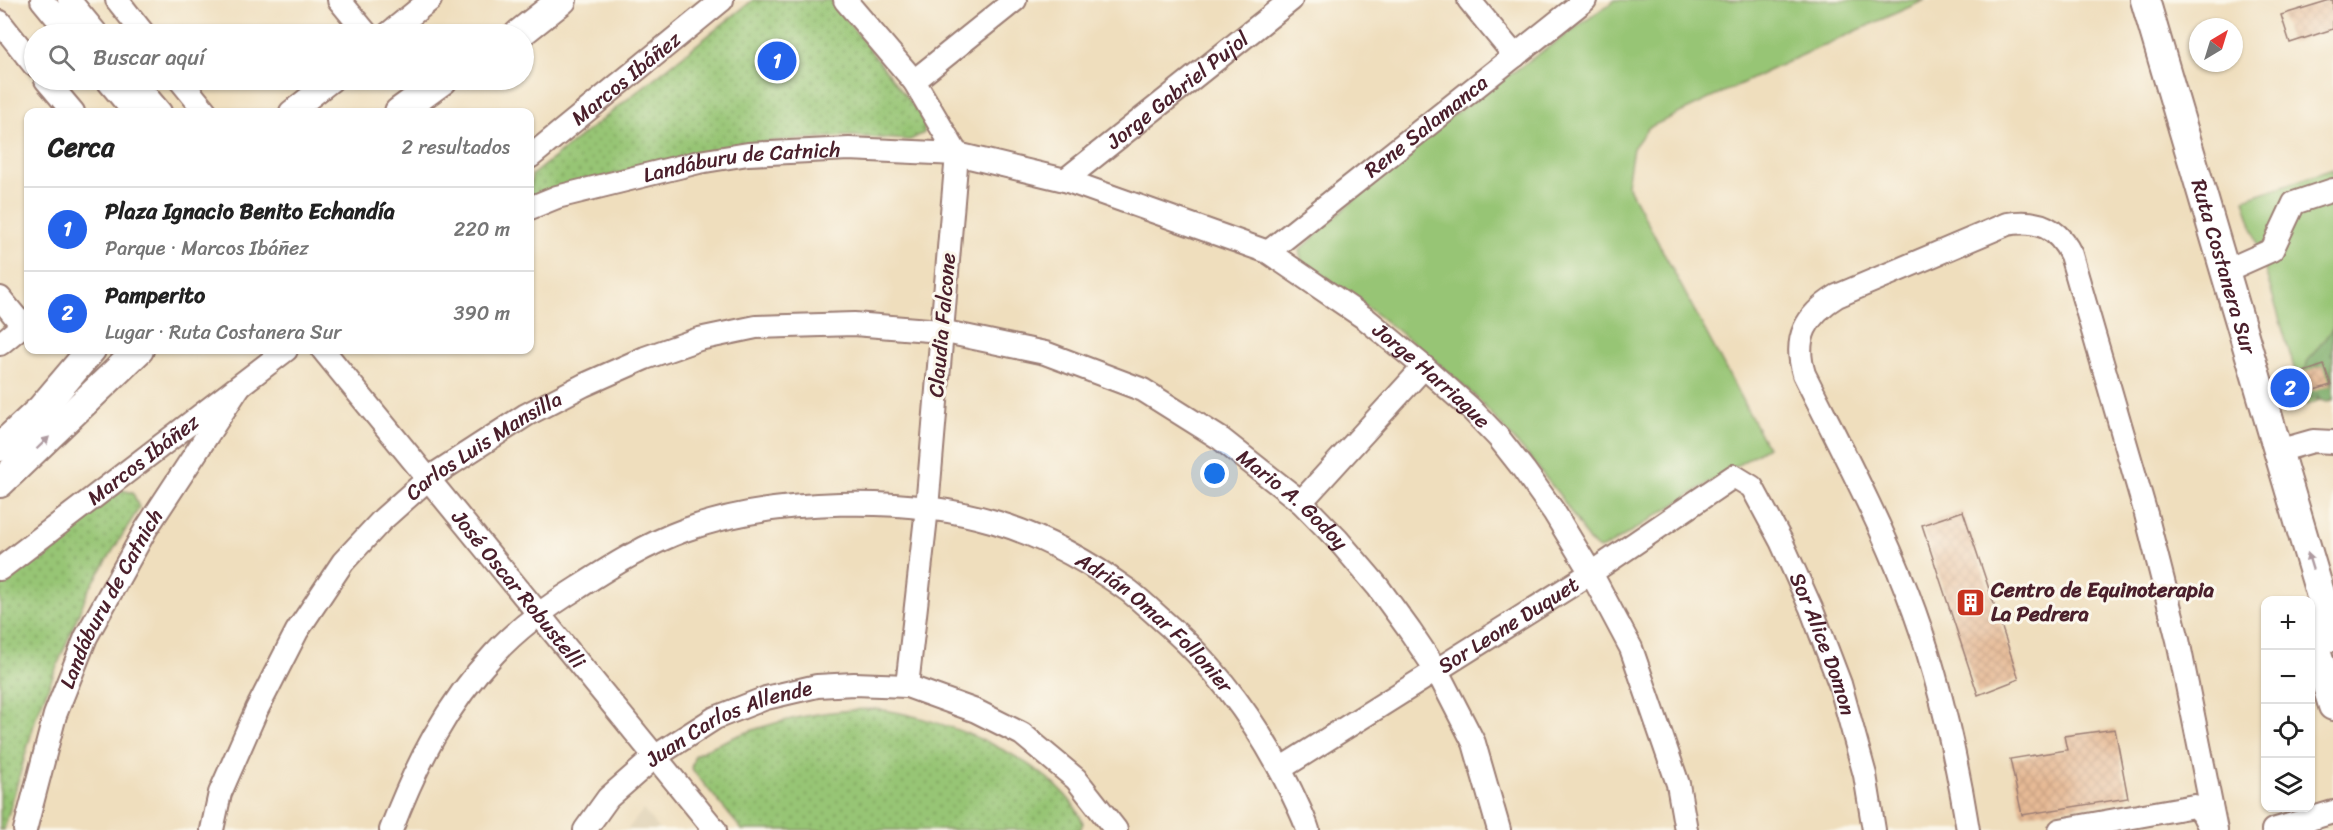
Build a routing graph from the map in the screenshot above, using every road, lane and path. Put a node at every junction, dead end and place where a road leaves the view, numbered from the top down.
1 (42, 0) edge
2 (69, 0) edge
3 (117, 0) edge
4 (339, 0) edge
5 (430, 0) edge
6 (543, 0) edge
7 (562, 0) edge
8 (722, 0) edge
9 (845, 0) edge
10 (1015, 0) edge
11 (1291, 0) edge
12 (1469, 0) edge
13 (1585, 0) edge
14 (2142, 0) edge
15 (0, 22) edge
16 (62, 24) edge
17 (89, 24) edge
18 (136, 24) edge
19 (359, 24) edge
20 (400, 24) edge
21 (513, 24) edge
22 (532, 24) edge
23 (24, 52) edge
24 (1515, 56) junction
25 (914, 81) junction
26 (54, 90) edge
27 (115, 90) edge
28 (141, 90) edge
29 (188, 90) edge
30 (319, 90) edge
31 (429, 90) edge
32 (449, 90) edge
33 (70, 108) edge
34 (131, 108) edge
35 (157, 108) edge
36 (203, 108) edge
37 (296, 108) edge
38 (404, 108) edge
39 (426, 108) edge
40 (534, 154) edge
41 (957, 154) junction
42 (1065, 180) junction
43 (2333, 190) edge
44 (534, 206) edge
45 (1268, 252) junction
46 (2225, 271) junction
47 (0, 298) edge
48 (24, 321) edge
49 (24, 325) edge
50 (942, 331) junction
51 (0, 344) edge
52 (88, 354) edge
53 (136, 354) edge
54 (281, 354) edge
55 (326, 354) edge
56 (1424, 367) junction
57 (239, 387) junction
58 (2333, 442) edge
59 (0, 447) edge
60 (2278, 451) junction
61 (1734, 476) joint
62 (429, 478) junction
63 (0, 483) edge
64 (1301, 502) junction
65 (927, 508) junction
66 (0, 569) edge
67 (1591, 573) junction
68 (2318, 591) edge
69 (539, 612) junction
70 (2333, 637) edge
71 (2315, 647) edge
72 (1437, 671) junction
73 (906, 686) junction
74 (2333, 706) edge
75 (656, 756) junction
76 (1280, 769) junction
77 (2333, 812) edge
78 (1302, 828) edge
79 (1114, 829) edge
80 (25, 830) edge
81 (212, 830) edge
82 (391, 830) edge
83 (585, 830) edge
84 (715, 830) edge
85 (1499, 830) edge
86 (1686, 830) edge
87 (1874, 830) edge
88 (1968, 830) edge
89 (2061, 830) edge
90 (2214, 830) edge
91 (2273, 830) edge

1 - 16 street
2 - 17 street
3 - 18 street
4 - 19 street
5 - 20 street
6 - 21 main road
7 - 22 main road
8 - 40 street, Marcos Ibáñez
9 - 25 street
10 - 25 street
11 - 42 street, Jorge Gabriel Pujol
12 - 24 street
13 - 24 street, Rene Salamanca
14 - 46 main road, Ruta Costanera Sur
14 - 68 main road, Ruta Costanera Sur
15 - 23 street
24 - 45 street, Rene Salamanca
25 - 41 street
26 - 33 street
27 - 34 street
28 - 35 street
29 - 36 street
30 - 37 street
31 - 38 main road
32 - 39 main road
41 - 42 street, Jorge Harriague
41 - 44 street, Landáburu de Catnich
41 - 50 street, Claudia Falcone
42 - 45 street, Jorge Harriague
43 - 46 street
45 - 56 street, Jorge Harriague
46 - 60 main road, Ruta Costanera Sur
47 - 48 street
49 - 51 street
50 - 62 street, Carlos Luis Mansilla
50 - 64 street, Mario A. Godoy
50 - 65 street, Claudia Falcone
52 - 59 main road
63 -> 53 main road
54 - 57 street, Marcos Ibáñez
55 - 62 street, José Oscar Robustelli
56 - 64 street
56 - 67 street, Jorge Harriague
57 - 66 street, Marcos Ibáñez
57 - 80 street, Landáburu de Catnich
58 - 60 street
68 -> 60 main road, Ruta Costanera Sur
61 - 67 street, Sor Leone Duquet
61 - 87 street, Sor Alice Domon
62 - 69 street, José Oscar Robustelli
62 - 81 street, Carlos Luis Mansilla
64 - 72 street, Mario A. Godoy
65 - 69 street, Adrián Omar Follonier
65 - 73 street, Claudia Falcone
65 - 76 street, Adrián Omar Follonier
67 - 72 street, Sor Leone Duquet
67 - 86 street, Jorge Harriague
68 - 70 main road, Ruta Costanera Sur
69 - 75 street, José Oscar Robustelli
69 - 82 street, Adrián Omar Follonier
71 - 74 main road
72 - 76 street, Sor Leone Duquet
72 - 85 street, Mario A. Godoy
73 - 75 street, Juan Carlos Allende
73 - 79 street, Juan Carlos Allende
75 - 83 street, Juan Carlos Allende
75 - 84 street, José Oscar Robustelli
76 - 78 street, Adrián Omar Follonier
77 - 91 street
88 - 90 street
89 - 90 street

